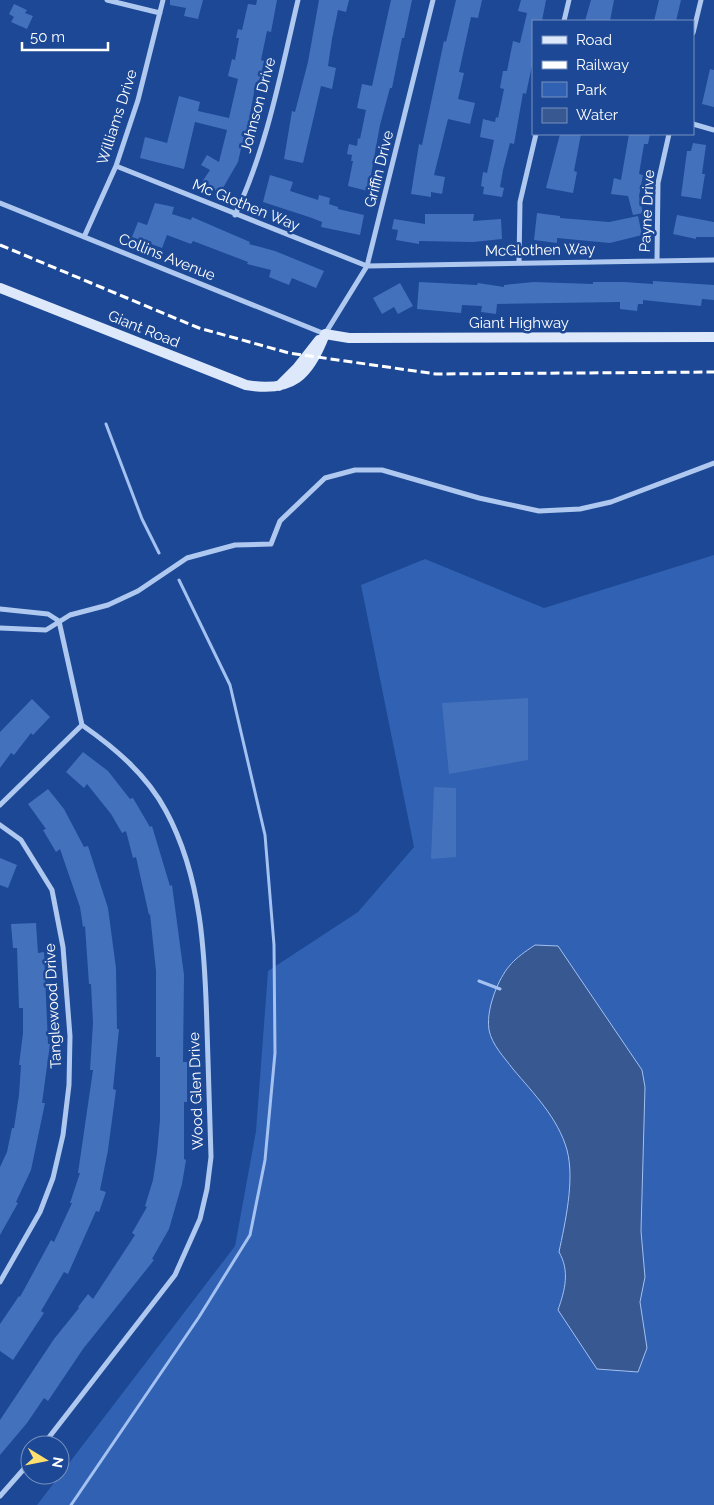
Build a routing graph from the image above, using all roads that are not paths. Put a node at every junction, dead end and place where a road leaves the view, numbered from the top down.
1 (107, 0) edge
2 (163, 0) edge
3 (298, 0) edge
4 (433, 0) edge
5 (569, 0) edge
6 (701, 0) edge
7 (160, 13) junction
8 (564, 20) edge
9 (694, 29) edge
10 (694, 124) edge
11 (714, 130) edge
12 (536, 135) edge
13 (668, 135) edge
14 (116, 166) junction
15 (0, 203) edge
16 (235, 215) junction
17 (84, 237) junction
18 (656, 260) junction
19 (714, 260) edge
20 (519, 262) junction
21 (367, 266) junction
22 (0, 288) edge
23 (324, 334) junction
24 (714, 337) edge
25 (714, 463) edge
26 (0, 610) edge
27 (58, 621) junction
28 (0, 628) edge
29 (82, 725) junction
30 (0, 805) edge
31 (0, 825) edge
32 (0, 1282) edge
33 (51, 1435) edge
34 (20, 1473) edge
35 (0, 1496) edge

1 - 7 street
2 - 7 street, Williams Drive
3 - 16 street, Johnson Drive
4 - 21 street, Griffin Drive
5 - 8 street
6 - 9 street
7 - 14 street, Williams Drive
10 - 11 street
12 - 20 street
13 - 18 street, Payne Drive
14 - 16 street, Mc Glothen Way
14 - 17 street, Williams Drive
15 - 17 street, Collins Avenue
16 - 21 street, Mc Glothen Way
17 - 23 street, Collins Avenue
18 - 19 street, McGlothen Way
18 - 20 street, McGlothen Way
20 - 21 street, McGlothen Way
21 - 23 street, Griffin Drive
22 - 23 street, Giant Road
23 - 24 street, Giant Highway
25 - 27 street
26 - 27 street
27 - 28 street
27 - 29 street
29 - 30 street
29 - 33 street, Wood Glen Drive
31 - 32 street, Tanglewood Drive
34 - 35 street

